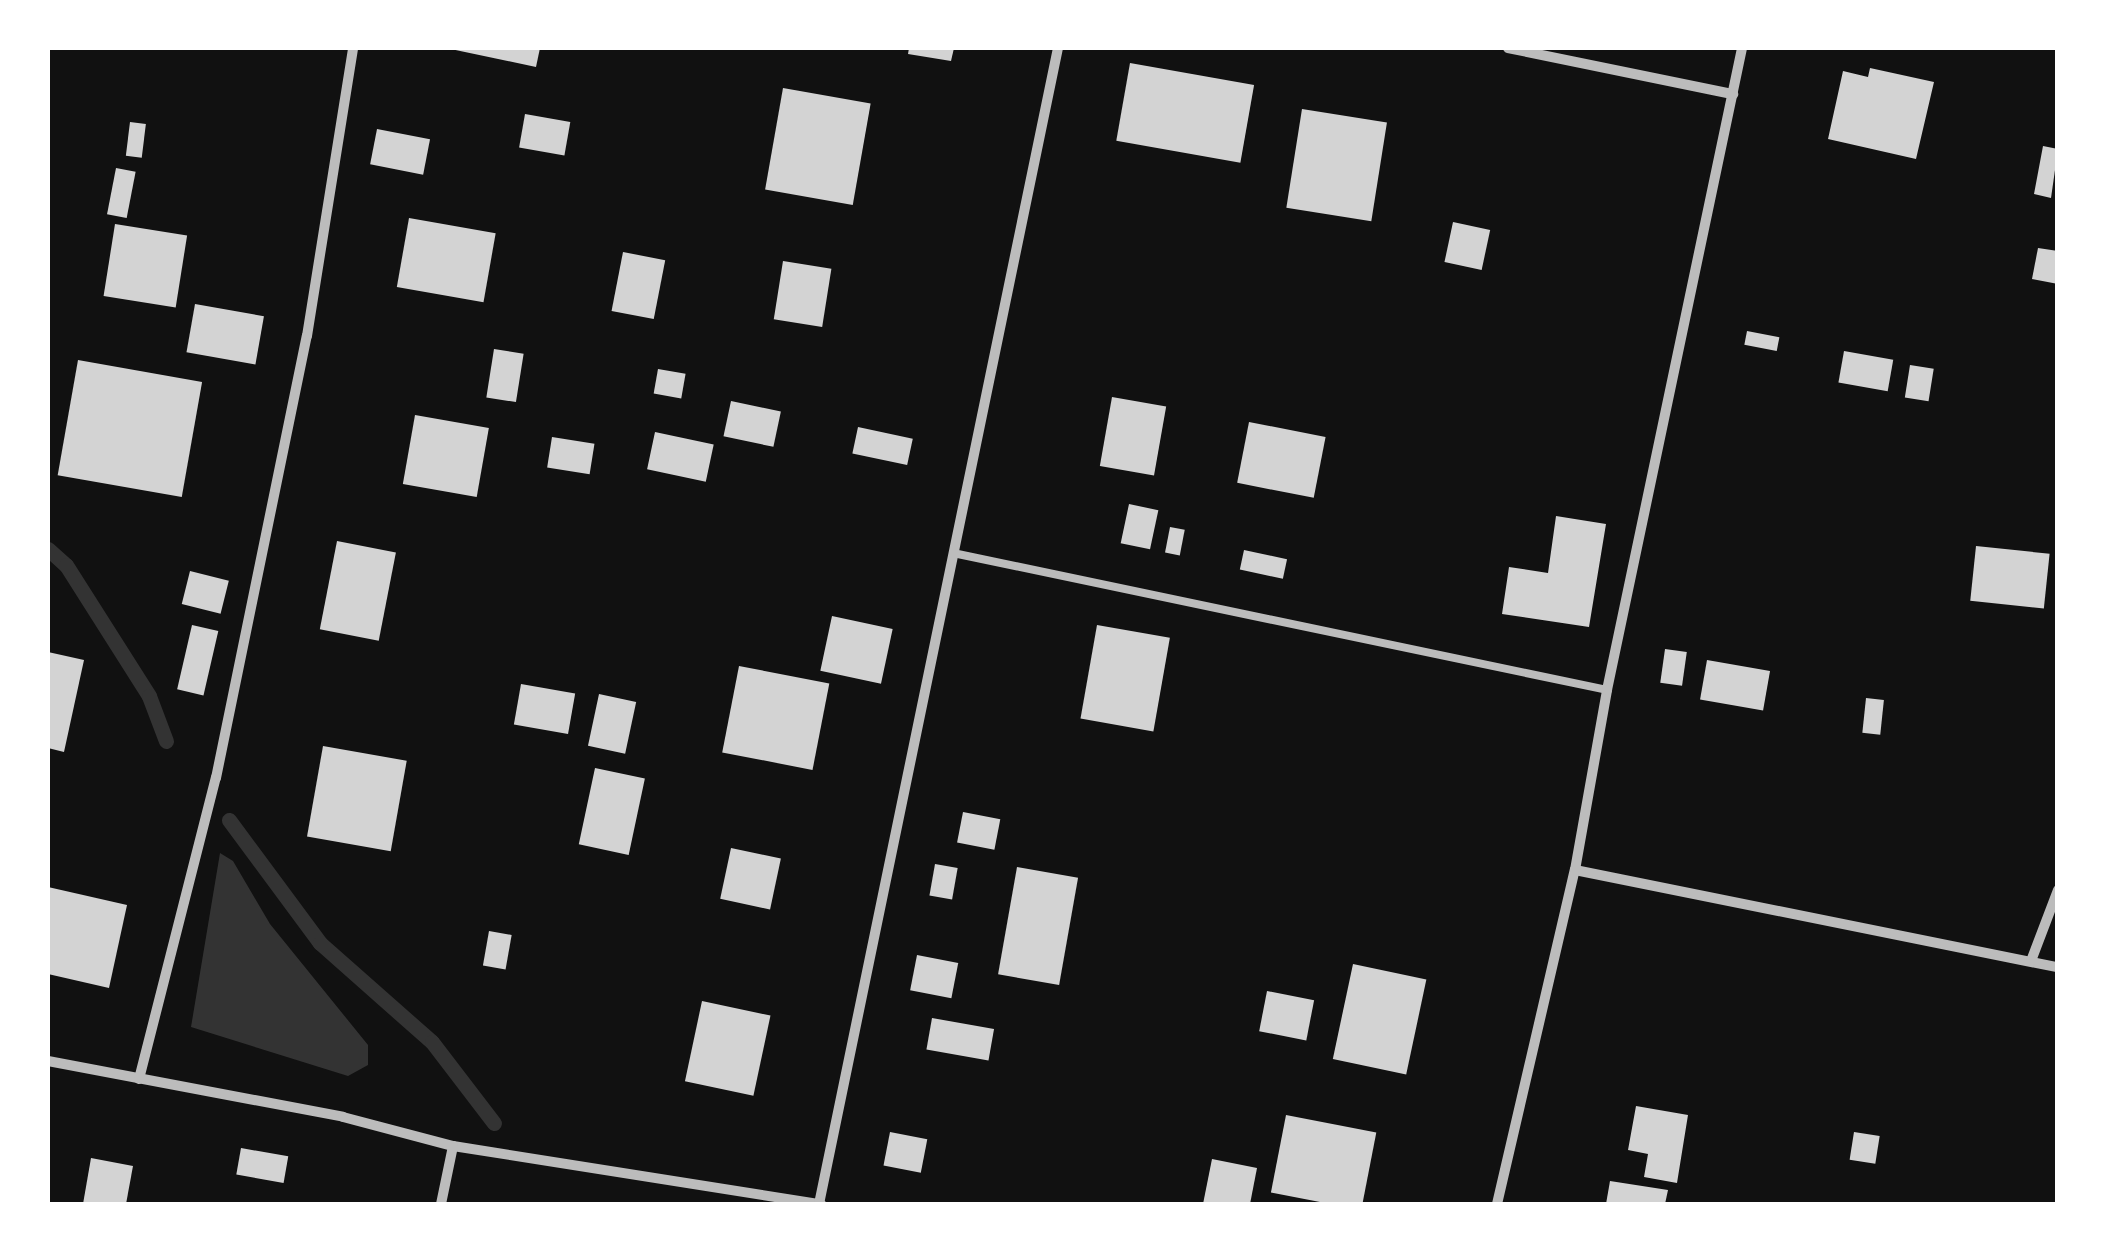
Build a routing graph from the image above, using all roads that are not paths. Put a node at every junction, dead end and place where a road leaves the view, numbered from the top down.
1 (353, 48) edge
2 (1058, 48) edge
3 (1508, 48) edge
4 (1742, 48) edge
5 (1733, 94) junction
6 (953, 553) junction
7 (1606, 690) junction
8 (1575, 870) junction
9 (2058, 890) edge
10 (2031, 962) junction
11 (2058, 967) edge
12 (48, 1060) edge
13 (139, 1078) junction
14 (453, 1146) junction
15 (441, 1204) edge
16 (820, 1204) edge
17 (1497, 1204) edge

1 - 13 street
2 - 6 street
3 - 5 street
4 - 5 street
5 - 7 street
6 - 7 lane
6 - 16 street
7 - 8 street
8 - 10 street
8 - 17 street
9 - 10 street
10 - 11 street
12 - 13 street
13 - 14 street
14 - 15 street
14 - 16 street

